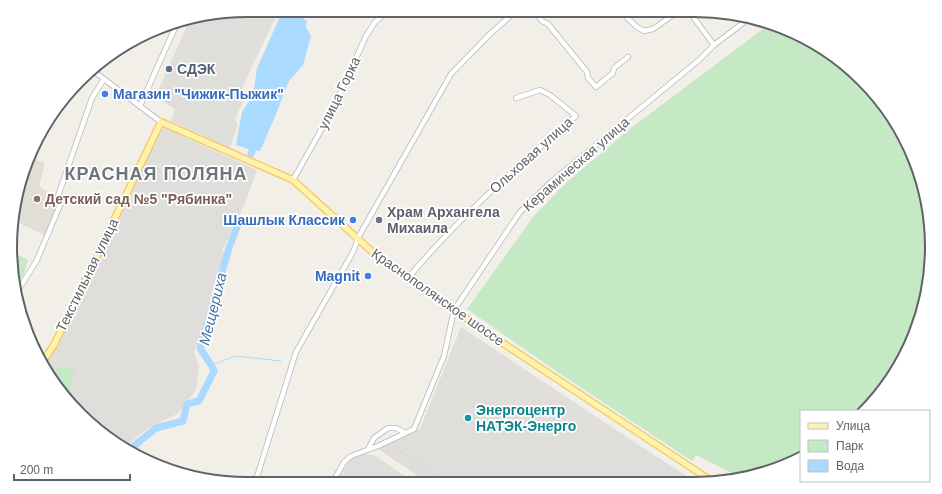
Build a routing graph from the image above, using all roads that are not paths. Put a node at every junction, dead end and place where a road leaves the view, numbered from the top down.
1 (381, 17) edge
2 (509, 17) edge
3 (540, 17) edge
4 (626, 17) edge
5 (670, 17) edge
6 (693, 17) edge
7 (744, 22) edge
8 (175, 29) edge
9 (714, 45) junction
10 (628, 57) dead end
11 (96, 73) edge
12 (104, 79) junction
13 (516, 98) dead end
14 (140, 106) junction
15 (161, 122) junction
16 (292, 180) junction
17 (358, 241) junction
18 (408, 278) junction
19 (20, 288) edge
20 (454, 310) junction
21 (46, 357) edge
22 (405, 433) junction
23 (368, 450) junction
24 (257, 477) edge
25 (336, 477) edge
26 (705, 477) edge

1 - 16 street, улица Горка
2 - 17 street
3 - 10 street
4 - 5 street
6 - 9 street
7 - 9 street, Керамическая улица
8 - 14 street
9 - 20 street, Керамическая улица
11 - 12 street
12 - 14 street
12 - 19 street
13 - 18 street, Ольховая улица
14 - 15 street
15 - 16 main road, Краснополянское шоссе
15 - 21 main road, Текстильная улица
16 - 17 main road, Краснополянское шоссе
17 - 18 main road, Краснополянское шоссе
17 - 24 street
18 - 20 main road, Краснополянское шоссе
20 - 22 street, Керамическая улица
20 - 26 main road, Краснополянское шоссе
22 - 23 street, Керамическая улица
22 - 23 street
23 - 25 street, Керамическая улица

